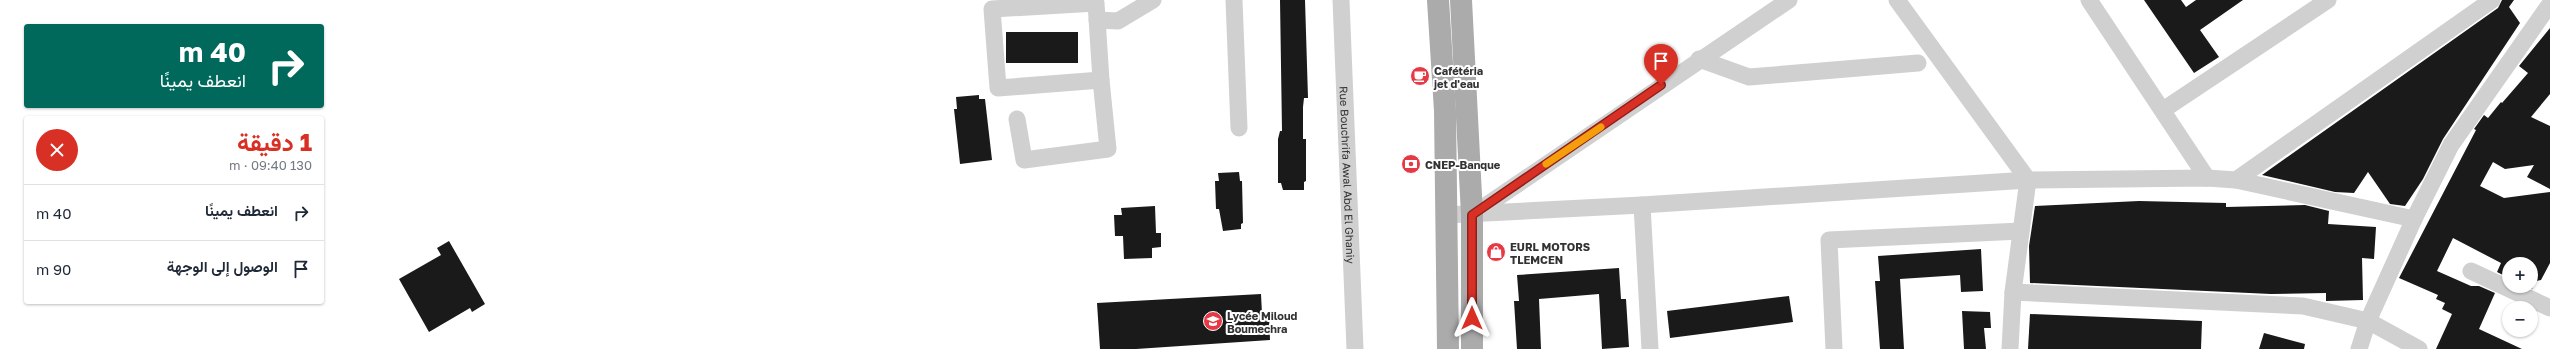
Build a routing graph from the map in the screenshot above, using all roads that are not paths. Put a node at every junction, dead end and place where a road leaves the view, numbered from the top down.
1 (1153, 0) edge
2 (1234, 0) edge
3 (1341, 0) edge
4 (1438, 0) edge
5 (1461, 0) edge
6 (1789, 0) edge
7 (1897, 0) edge
8 (2328, 0) edge
9 (2492, 0) edge
10 (2092, 1) edge
11 (2550, 4) edge
12 (1097, 20) junction
13 (1699, 59) junction
14 (1918, 63) dead end
15 (1101, 80) junction
16 (2163, 110) junction
17 (1017, 119) dead end
18 (1239, 128) dead end
19 (2207, 178) junction
20 (2028, 180) junction
21 (2236, 180) junction
22 (1642, 205) junction
23 (1446, 215) junction
24 (1472, 215) junction
25 (2414, 219) junction
26 (2021, 231) junction
27 (2471, 271) dead end
28 (2012, 292) junction
29 (2550, 308) edge
30 (2368, 321) junction
31 (1355, 349) edge
32 (1448, 349) edge
33 (1472, 349) edge
34 (1650, 349) edge
35 (1834, 349) edge
36 (2010, 349) edge
37 (2359, 349) edge
38 (2419, 349) edge

1 - 12 street
2 - 18 street
3 - 31 street, Rue Bouchrifa Awal Abd El Ghaniy
4 - 23 main road
5 - 24 main road
6 - 13 street
7 - 20 street
8 - 16 street
9 - 21 street
10 - 16 street
11 - 25 street
12 - 15 street
12 - 15 street
13 - 14 street
13 - 24 street
15 - 17 street
16 - 19 street
19 - 20 street
19 - 21 street
20 - 22 street
20 - 26 street
21 - 25 street
22 - 24 street
22 - 34 street
23 - 24 street
23 - 32 main road
24 - 33 main road
25 - 30 street
26 - 28 street
26 - 35 street
27 - 29 street
28 - 30 street
28 - 36 street
30 - 37 street
30 - 38 street

